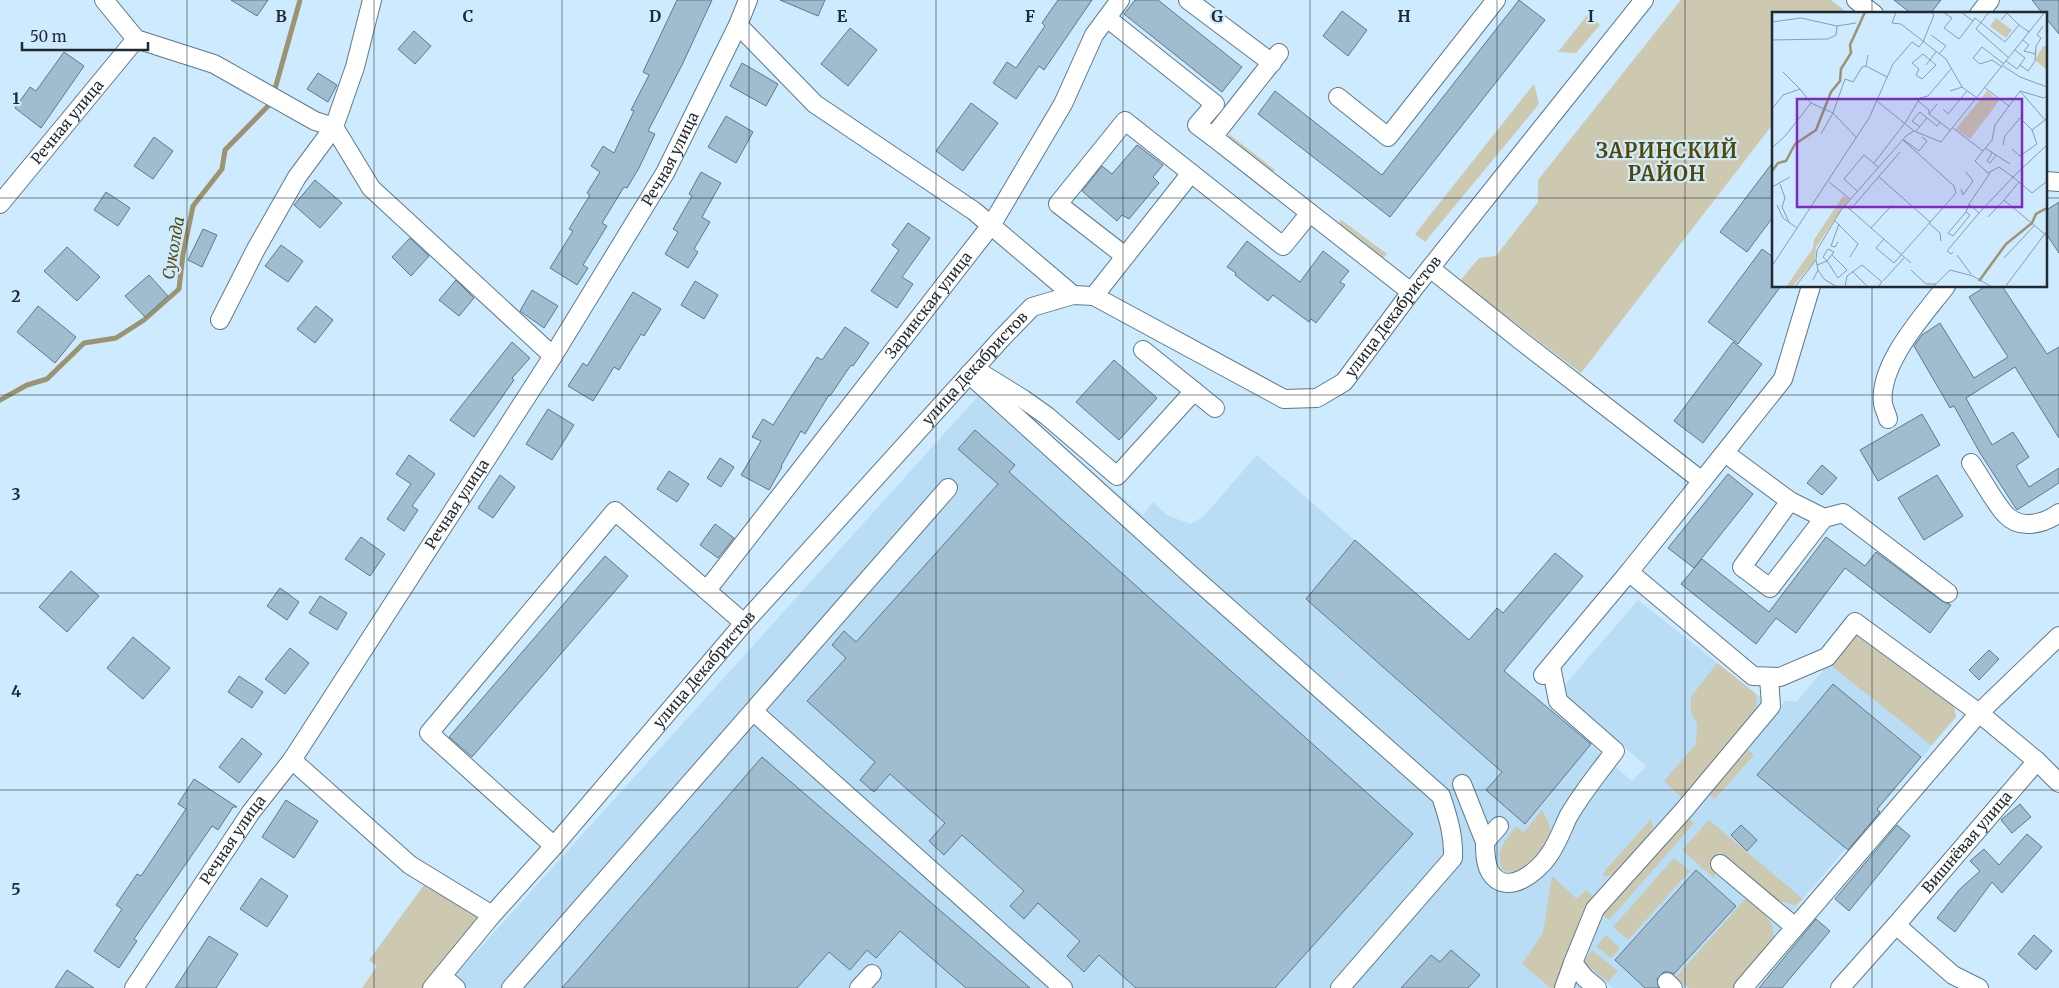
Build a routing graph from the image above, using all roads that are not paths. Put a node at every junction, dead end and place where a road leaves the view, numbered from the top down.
1 (104, 0) edge
2 (372, 0) edge
3 (748, 0) edge
4 (1120, 0) edge
5 (1188, 0) edge
6 (1496, 0) edge
7 (1644, 0) edge
8 (1856, 0) edge
9 (1990, 0) edge
10 (1871, 12) edge
11 (1981, 12) edge
12 (1107, 18) junction
13 (738, 25) junction
14 (136, 39) junction
15 (1338, 97) dead end
16 (334, 127) junction
17 (1213, 136) junction
18 (1191, 173) junction
19 (2046, 181) edge
20 (2059, 182) edge
21 (0, 204) edge
22 (1310, 213) junction
23 (992, 224) junction
24 (1125, 256) junction
25 (1430, 268) junction
26 (1809, 288) edge
27 (1944, 288) edge
28 (1411, 292) junction
29 (1073, 295) junction
30 (1094, 296) junction
31 (220, 320) dead end
32 (1143, 350) dead end
33 (553, 356) junction
34 (971, 372) junction
35 (1194, 391) junction
36 (1216, 408) dead end
37 (1888, 419) dead end
38 (1725, 453) junction
39 (1971, 463) dead end
40 (1702, 481) junction
41 (948, 488) dead end
42 (1790, 501) junction
43 (2059, 514) edge
44 (1824, 518) junction
45 (1630, 572) junction
46 (707, 590) junction
47 (1948, 593) dead end
48 (744, 623) junction
49 (2059, 636) edge
50 (1769, 676) junction
51 (754, 712) junction
52 (1979, 713) junction
53 (292, 760) junction
54 (2037, 761) junction
55 (2059, 783) edge
56 (1462, 784) dead end
57 (1499, 826) dead end
58 (1484, 842) junction
59 (554, 846) junction
60 (1720, 864) dead end
61 (492, 915) junction
62 (1896, 925) junction
63 (1795, 927) junction
64 (1573, 963) junction
65 (872, 974) dead end
66 (437, 982) edge
67 (134, 988) edge
68 (456, 988) edge
69 (512, 988) edge
70 (859, 988) edge
71 (1063, 988) edge
72 (1340, 988) edge
73 (1564, 988) edge
74 (1597, 988) edge
75 (1743, 988) edge
76 (1840, 988) edge
77 (1979, 988) edge

1 - 14 street
2 - 16 street
3 - 13 street, Речная улица
4 - 12 street, Заринская улица
5 - 17 street
6 - 15 street
7 - 25 street, улица Декабристов
8 - 10 street
9 - 11 street
12 - 17 street
12 - 23 street, Заринская улица
13 - 23 street
13 - 33 street, Речная улица
14 - 16 street
14 - 21 street, Речная улица
16 - 31 street
16 - 33 street
17 - 22 street
18 - 22 street
18 - 24 street
18 - 24 street
19 - 20 street
22 - 28 street
23 - 29 street
23 - 46 street, Заринская улица
24 - 30 street
25 - 28 street, улица Декабристов
25 - 40 street
26 - 38 street
27 - 37 street
28 - 30 street, улица Декабристов
29 - 30 street, улица Декабристов
29 - 34 street, улица Декабристов
32 - 35 street
33 - 53 street, Речная улица
34 - 35 street
34 - 48 street, улица Декабристов
34 - 72 street
35 - 36 street
38 - 40 street
38 - 42 street
39 - 43 street
40 - 45 street
41 - 51 street
42 - 44 street
42 - 44 street
44 - 47 street
45 - 50 street
45 - 58 street
46 - 48 street
46 - 59 street
48 - 59 street, улица Декабристов
49 - 52 street
50 - 52 street
50 - 64 street
51 - 69 street
51 - 71 street
52 - 54 street
52 - 63 street
53 - 61 street
53 - 67 street, Речная улица
54 - 55 street
54 - 62 street, Вишнёвая улица
56 - 58 street
57 - 58 street
59 - 61 street, улица Декабристов
60 - 63 street
61 - 66 street, улица Декабристов
62 - 76 street, Вишнёвая улица
62 - 77 street
63 - 75 street
64 - 73 street
64 - 74 street
65 - 70 street
66 - 68 street

